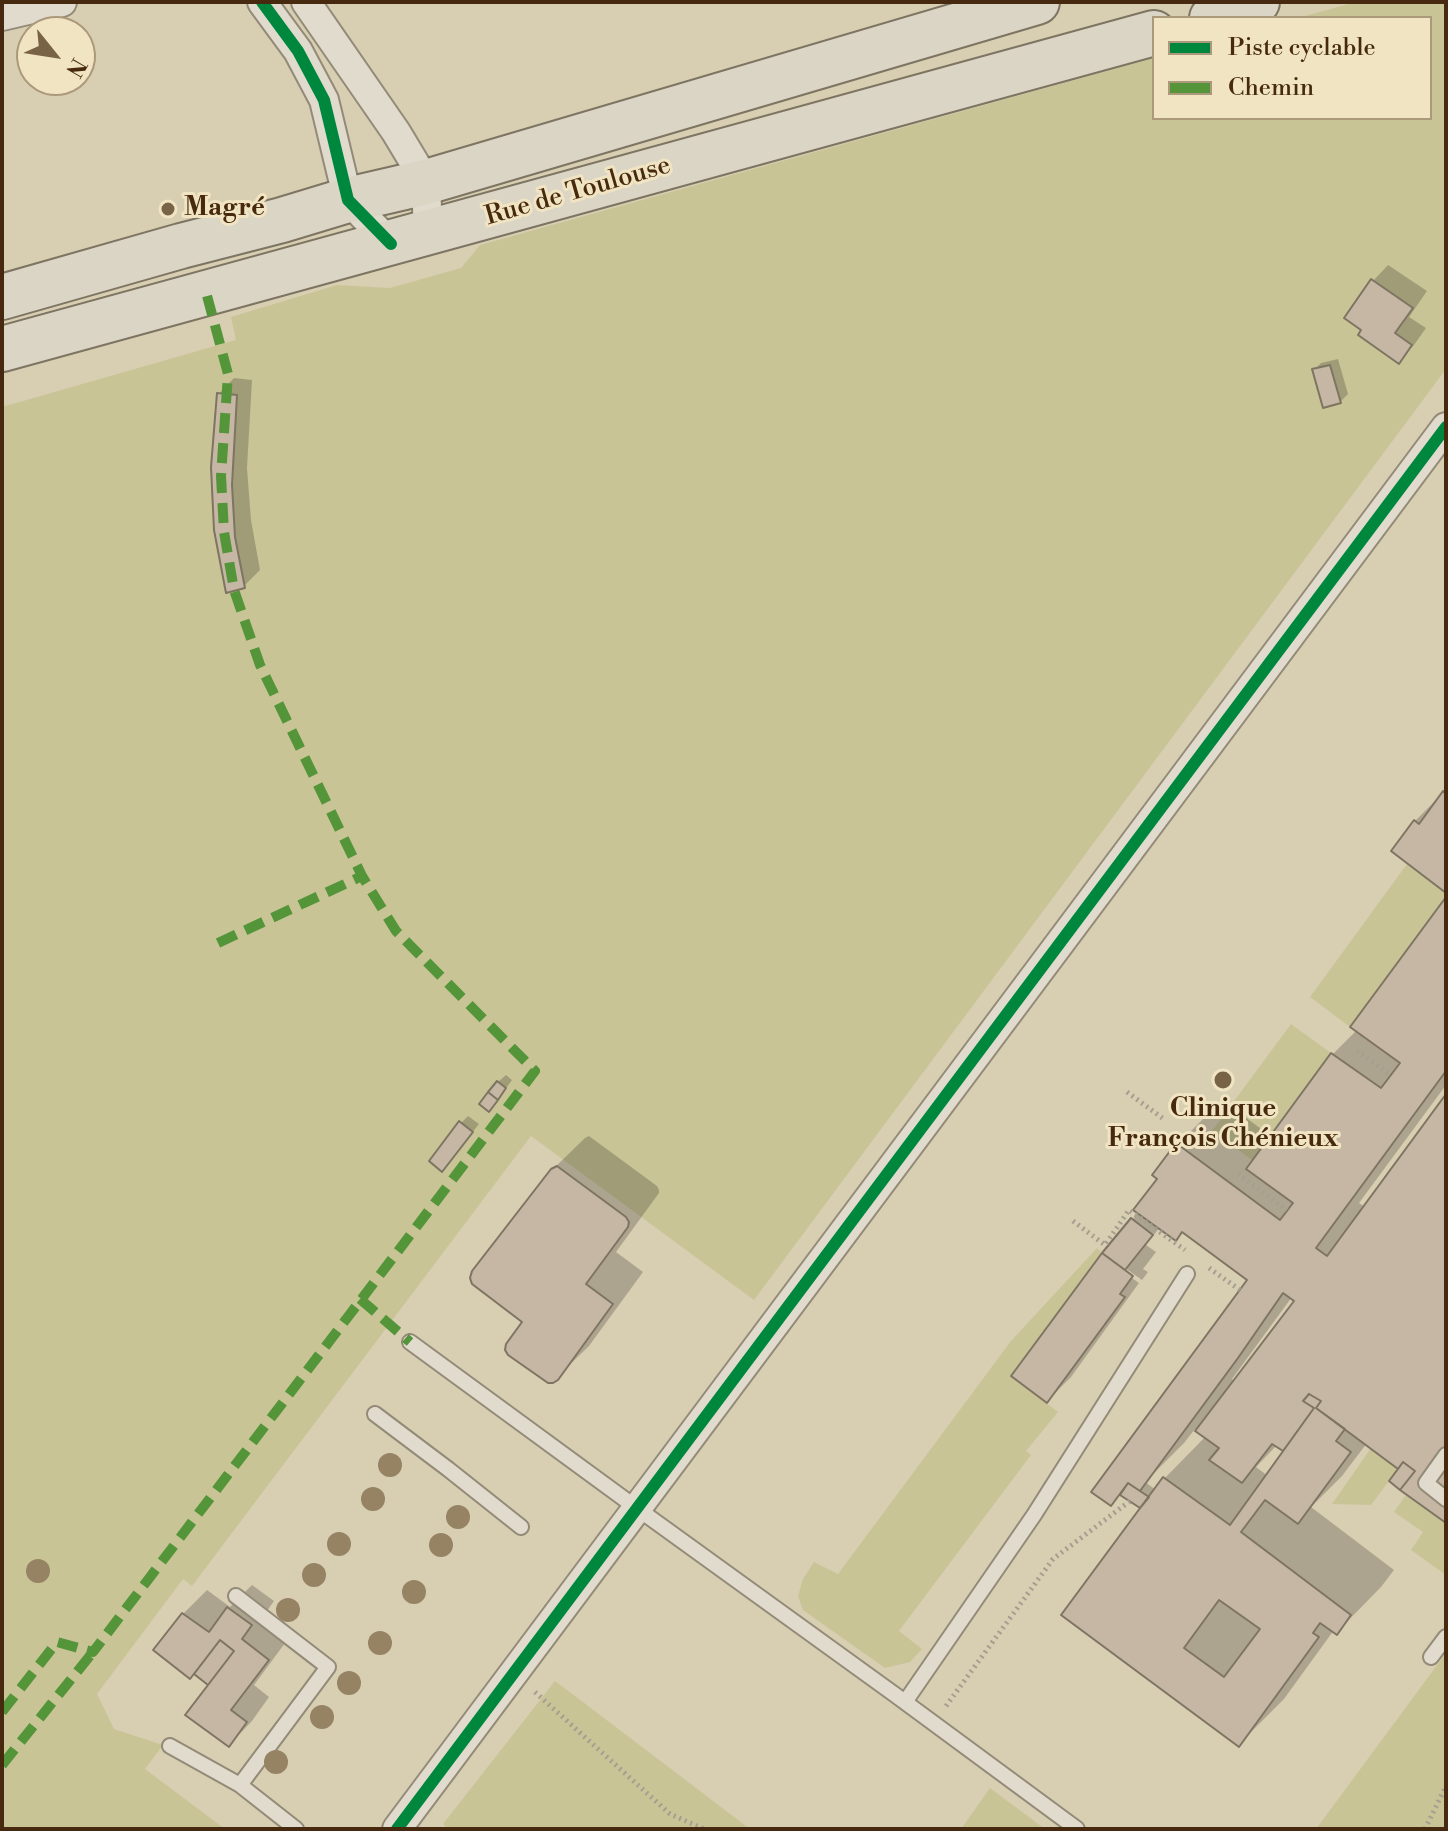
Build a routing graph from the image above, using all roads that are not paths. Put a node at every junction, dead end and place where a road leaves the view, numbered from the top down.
1 (62, 2) edge
2 (262, 2) edge
3 (306, 2) edge
4 (1037, 2) edge
5 (1257, 2) edge
6 (2, 16) edge
7 (1220, 16) edge
8 (1152, 34) edge
9 (426, 182) junction
10 (348, 200) junction
11 (409, 239) junction
12 (2, 297) edge
13 (2, 349) edge
14 (1446, 427) edge
15 (1187, 1274) dead end
16 (410, 1342) dead end
17 (375, 1414) dead end
18 (1446, 1455) edge
19 (1446, 1499) edge
20 (638, 1509) junction
21 (521, 1527) dead end
22 (236, 1596) dead end
23 (1446, 1637) edge
24 (1431, 1657) dead end
25 (905, 1702) junction
26 (170, 1746) dead end
27 (240, 1785) junction
28 (296, 1829) edge
29 (397, 1829) edge
30 (1077, 1829) edge

1 - 6 street
2 - 10 street
3 - 9 street
4 - 9 main road, Rue de Toulouse
5 - 7 main road
8 - 11 main road, Rue de Toulouse
9 - 10 main road, Rue de Toulouse
9 - 11 street
10 - 11 street
10 - 12 main road, Rue de Toulouse
11 - 13 main road, Rue de Toulouse
14 - 20 street
15 - 25 lane
16 - 20 lane
17 - 21 lane
18 - 19 lane
20 - 25 lane
20 - 29 street
22 - 27 lane
23 - 24 lane
25 - 30 lane
26 - 27 lane
27 - 28 lane

